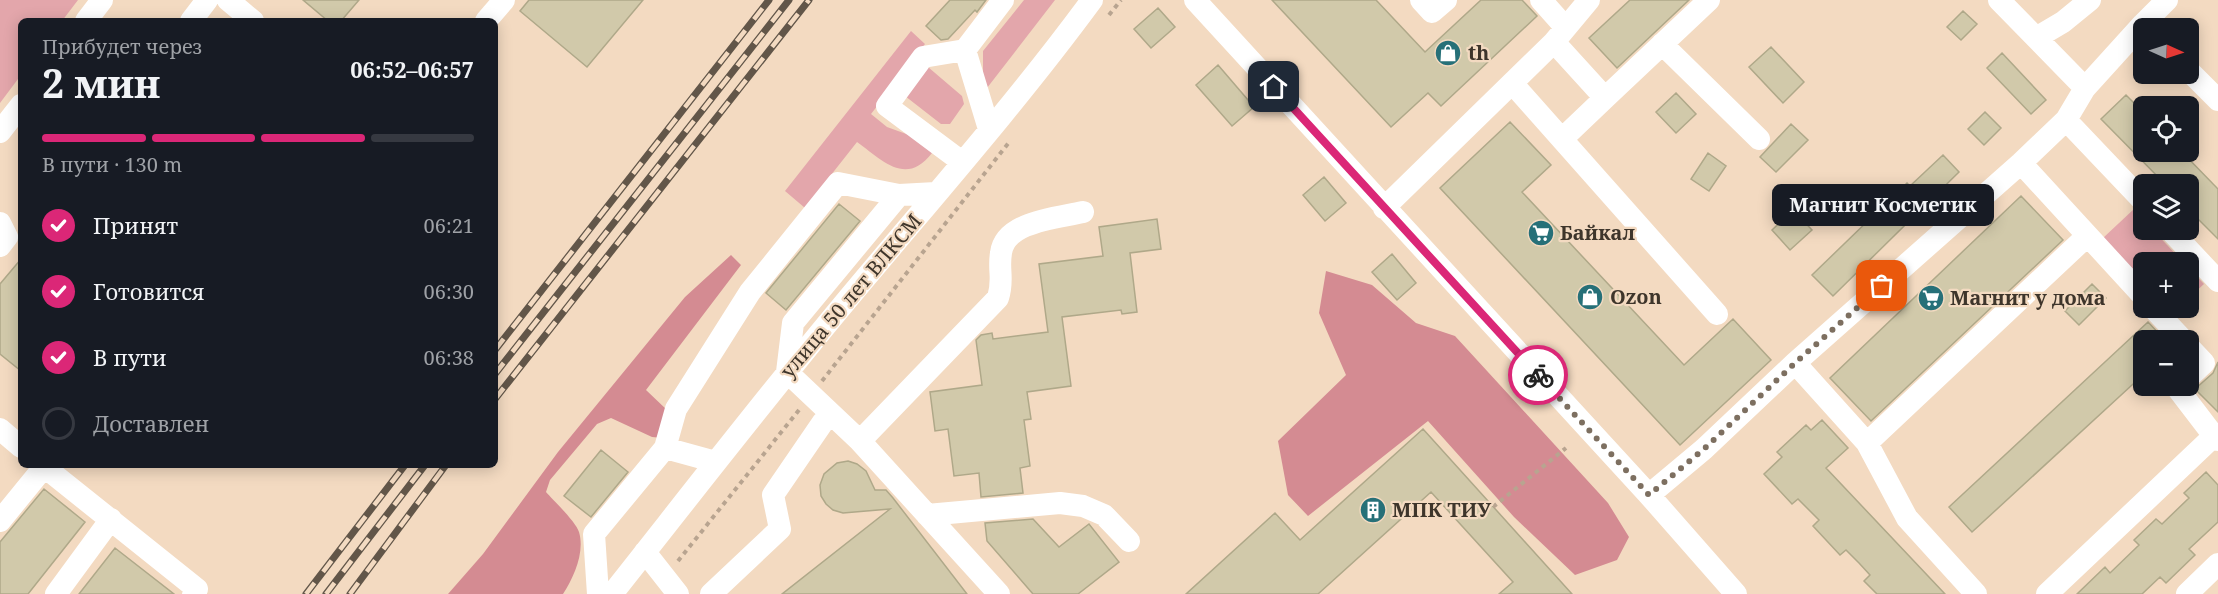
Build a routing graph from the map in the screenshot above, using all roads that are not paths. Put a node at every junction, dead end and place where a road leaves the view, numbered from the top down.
1 (102, 0) edge
2 (207, 0) edge
3 (228, 0) edge
4 (504, 0) edge
5 (1003, 0) edge
6 (1092, 0) edge
7 (1194, 0) edge
8 (1421, 0) edge
9 (1446, 0) edge
10 (1541, 0) edge
11 (1588, 0) edge
12 (1709, 0) edge
13 (1999, 0) edge
14 (2090, 0) edge
15 (2167, 0) edge
16 (88, 18) edge
17 (193, 18) edge
18 (249, 18) edge
19 (489, 18) edge
20 (2152, 18) edge
21 (1560, 34) junction
22 (2036, 38) junction
23 (2133, 38) edge
24 (1662, 44) junction
25 (965, 50) junction
26 (2199, 81) edge
27 (1512, 83) junction
28 (2085, 88) junction
29 (1605, 98) junction
30 (2218, 100) edge
31 (18, 109) edge
32 (2066, 120) junction
33 (989, 129) junction
34 (0, 132) edge
35 (1562, 139) junction
36 (1760, 139) dead end
37 (962, 162) junction
38 (2021, 163) junction
39 (2133, 190) edge
40 (936, 193) junction
41 (899, 195) junction
42 (1384, 208) junction
43 (1083, 212) dead end
44 (0, 223) edge
45 (2088, 236) junction
46 (2179, 240) edge
47 (0, 246) edge
48 (2218, 281) edge
49 (2133, 285) edge
50 (1717, 314) dead end
51 (2162, 318) edge
52 (2174, 330) edge
53 (1795, 363) junction
54 (787, 372) junction
55 (2183, 396) edge
56 (823, 422) dead end
57 (0, 429) edge
58 (2216, 438) edge
59 (860, 441) junction
60 (1867, 443) junction
61 (18, 444) edge
62 (665, 448) junction
63 (716, 462) junction
64 (41, 468) edge
65 (46, 468) edge
66 (1649, 495) junction
67 (927, 514) junction
68 (111, 519) junction
69 (0, 521) edge
70 (1129, 541) dead end
71 (645, 552) junction
72 (2218, 564) edge
73 (671, 585) edge
74 (56, 594) edge
75 (193, 594) edge
76 (598, 594) edge
77 (612, 594) edge
78 (711, 594) edge
79 (999, 594) edge
80 (1736, 594) edge
81 (1976, 594) edge
82 (2047, 594) edge
83 (2187, 594) edge

1 - 16 street
2 - 17 street
3 - 18 street
4 - 19 street
5 - 25 street
6 - 33 street, улица 50 лет ВЛКСМ
7 - 42 street
8 - 9 street
10 - 21 street
11 - 21 street
12 - 24 street
13 - 22 street
14 - 22 street
15 - 20 street
21 - 27 street
21 - 29 street
22 - 28 street
23 - 28 street
24 - 29 street
24 - 36 street
25 - 33 street
25 - 37 street
26 - 30 street
27 - 35 street
27 - 42 street
28 - 32 street
29 - 35 street
31 - 34 street
32 - 38 street
32 - 39 street
33 - 37 street, улица 50 лет ВЛКСМ
35 - 50 street
37 - 40 street, улица 50 лет ВЛКСМ
38 - 45 street
38 - 53 street
40 - 41 street
40 - 54 street, улица 50 лет ВЛКСМ
41 - 54 street
41 - 62 street
42 - 66 street
43 - 59 street
44 - 47 street
45 - 49 street
45 - 60 street
46 - 48 street
51 - 52 street
53 - 60 street
53 - 66 street
54 - 59 street
54 - 63 street, улица 50 лет ВЛКСМ
55 - 58 street
56 - 78 street
57 - 61 street
58 - 82 street
59 - 67 street
60 - 81 street
62 - 63 street
62 - 76 street
63 - 71 street, улица 50 лет ВЛКСМ
64 - 69 street
65 - 68 street
66 - 80 street
67 - 70 street
67 - 79 street
68 - 74 street
68 - 75 street
71 - 73 street
71 - 77 street, улица 50 лет ВЛКСМ
72 - 83 street

